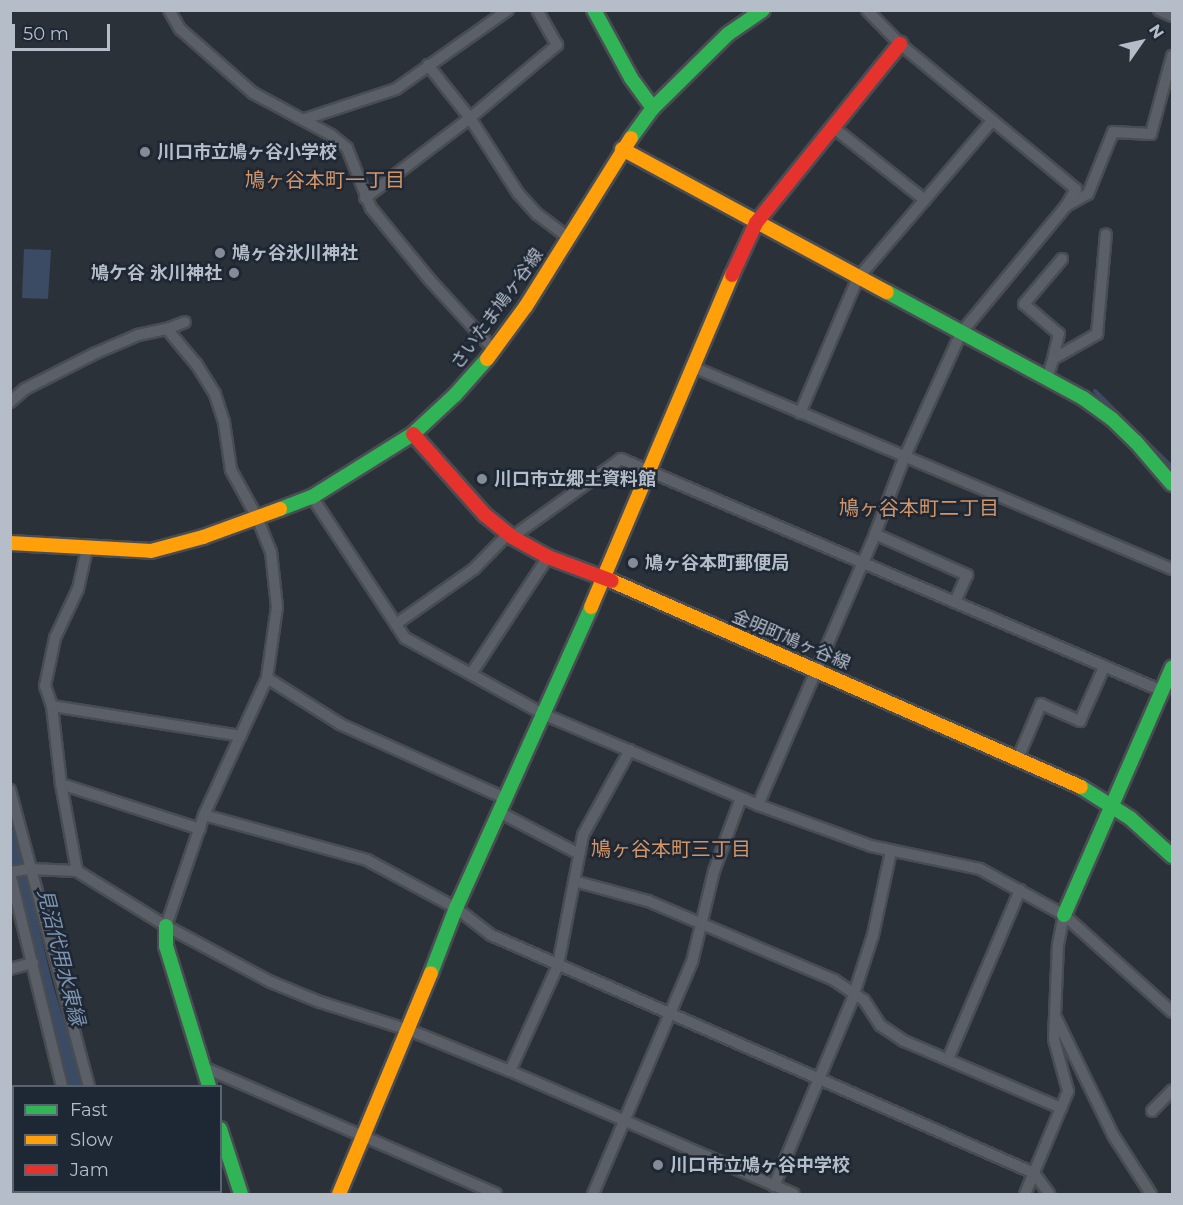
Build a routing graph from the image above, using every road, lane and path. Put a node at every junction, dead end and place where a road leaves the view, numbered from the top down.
1 (169, 10) edge
2 (508, 10) edge
3 (537, 10) edge
4 (594, 10) edge
5 (763, 10) edge
6 (867, 10) edge
7 (1159, 10) edge
8 (1173, 16) edge
9 (900, 44) junction
10 (1173, 56) edge
11 (428, 65) junction
12 (653, 108) junction
13 (470, 118) junction
14 (305, 119) junction
15 (992, 121) junction
16 (834, 128) junction
17 (622, 149) junction
18 (365, 198) junction
19 (925, 200) junction
20 (1066, 206) junction
21 (756, 223) junction
22 (1106, 234) dead end
23 (569, 238) junction
24 (1062, 259) dead end
25 (858, 278) junction
26 (185, 322) dead end
27 (167, 329) junction
28 (961, 333) junction
29 (494, 350) junction
30 (1053, 359) junction
31 (693, 367) junction
32 (1047, 378) junction
33 (10, 402) edge
34 (800, 413) junction
35 (413, 434) junction
36 (905, 456) junction
37 (649, 471) junction
38 (1173, 484) edge
39 (312, 497) junction
40 (258, 519) junction
41 (875, 534) junction
42 (510, 535) junction
43 (10, 543) edge
44 (87, 549) junction
45 (548, 557) junction
46 (862, 562) junction
47 (1173, 569) edge
48 (602, 577) junction
49 (955, 603) junction
50 (396, 624) junction
51 (1104, 667) junction
52 (1173, 668) edge
53 (815, 670) junction
54 (471, 674) junction
55 (267, 678) junction
56 (1166, 691) edge
57 (52, 706) junction
58 (543, 714) junction
59 (241, 736) junction
60 (630, 750) junction
61 (1018, 758) junction
62 (60, 784) junction
63 (10, 790) edge
64 (741, 798) junction
65 (507, 799) junction
66 (758, 805) junction
67 (1113, 805) junction
68 (501, 813) junction
69 (204, 815) junction
70 (200, 829) junction
71 (891, 851) junction
72 (579, 854) junction
73 (1173, 856) edge
74 (30, 869) junction
75 (77, 871) junction
76 (10, 873) edge
77 (574, 881) junction
78 (1020, 890) junction
79 (456, 908) junction
80 (1064, 915) junction
81 (702, 923) junction
82 (166, 926) junction
83 (33, 963) junction
84 (558, 965) junction
85 (10, 969) edge
86 (854, 993) junction
87 (671, 1012) junction
88 (1173, 1012) edge
89 (1056, 1018) junction
90 (409, 1030) junction
91 (948, 1059) junction
92 (203, 1067) junction
93 (510, 1071) junction
94 (820, 1079) junction
95 (62, 1085) edge
96 (88, 1085) edge
97 (209, 1085) edge
98 (1173, 1090) edge
99 (1061, 1108) junction
100 (1152, 1111) dead end
101 (625, 1122) junction
102 (222, 1135) edge
103 (363, 1138) junction
104 (1035, 1173) junction
105 (774, 1185) junction
106 (241, 1194) edge
107 (339, 1194) edge
108 (496, 1194) edge
109 (593, 1194) edge
110 (794, 1194) edge
111 (1025, 1194) edge
112 (1049, 1194) edge
113 (1151, 1194) edge

1 - 14 street
2 - 11 street
3 - 13 street
4 - 12 street
5 - 12 street, さいたま鳩ヶ谷線
6 - 9 street
7 - 8 street
9 - 15 street
9 - 16 street
10 - 20 street
11 - 13 street
11 - 14 street
12 - 17 street, さいたま鳩ヶ谷線
13 - 18 street
13 - 23 street
14 - 18 street
15 - 19 street
15 - 20 street
16 - 19 street
16 - 21 street
17 - 21 street
17 - 23 street, さいたま鳩ヶ谷線
18 - 29 street
19 - 25 street
20 - 28 street
21 - 25 street
21 - 31 street
22 - 30 street
23 - 29 street, さいたま鳩ヶ谷線
24 - 30 street
25 - 28 street
25 - 34 street
26 - 27 street
27 - 33 street
27 - 40 street
28 - 32 street
28 - 36 street
29 - 35 street, さいたま鳩ヶ谷線
30 - 32 street
31 - 34 street
31 - 37 street
32 - 38 street
34 - 36 street
35 - 39 street, さいたま鳩ヶ谷線
35 - 42 street, 金明町鳩ヶ谷線
36 - 41 street
36 - 47 street
37 - 42 street
37 - 46 street
37 - 48 street
39 - 40 street, さいたま鳩ヶ谷線
39 - 50 street
40 - 44 street, さいたま鳩ヶ谷線
40 - 55 street
41 - 46 street
41 - 49 street
42 - 45 street, 金明町鳩ヶ谷線
42 - 50 street
43 - 44 street, さいたま鳩ヶ谷線
44 - 57 street
45 - 48 street, 金明町鳩ヶ谷線
45 - 54 street
46 - 49 street
46 - 53 street
48 - 53 street, 金明町鳩ヶ谷線
48 - 58 street
49 - 51 street
50 - 54 street
51 - 56 street
51 - 61 street
52 - 56 street
53 - 61 street, 金明町鳩ヶ谷線
53 - 66 street
54 - 58 street
55 - 59 street
55 - 65 street
56 - 67 street
57 - 59 street
57 - 62 street
58 - 60 street
58 - 65 street
59 - 69 street
60 - 64 street
60 - 72 street
61 - 67 street, 金明町鳩ヶ谷線
62 - 70 street
62 - 75 street
63 - 74 street
64 - 66 street
64 - 81 street
65 - 68 street
66 - 71 street
67 - 73 street, 金明町鳩ヶ谷線
67 - 80 street
68 - 72 street
68 - 79 street
69 - 70 street
69 - 79 street
70 - 82 street
71 - 78 street
71 - 86 street
72 - 77 street
74 - 75 street
74 - 76 street
74 - 96 street
75 - 82 street
76 - 83 street
77 - 81 street
77 - 84 street
78 - 80 street
78 - 91 street
79 - 84 street
79 - 90 street
80 - 88 street
80 - 89 street
81 - 86 street
81 - 87 street
82 - 90 street
82 - 92 street
83 - 85 street
83 - 95 street
84 - 87 street
84 - 93 street
86 - 91 street
86 - 94 street
87 - 94 street
87 - 101 street
89 - 99 street
89 - 113 street
90 - 93 street
90 - 103 street
91 - 99 street
92 - 97 street
92 - 103 street
93 - 101 street
94 - 104 street
94 - 105 street
98 - 100 street
99 - 104 street
101 - 105 street
101 - 109 street
102 - 106 street
103 - 107 street
103 - 108 street
104 - 111 street
104 - 112 street
105 - 110 street

